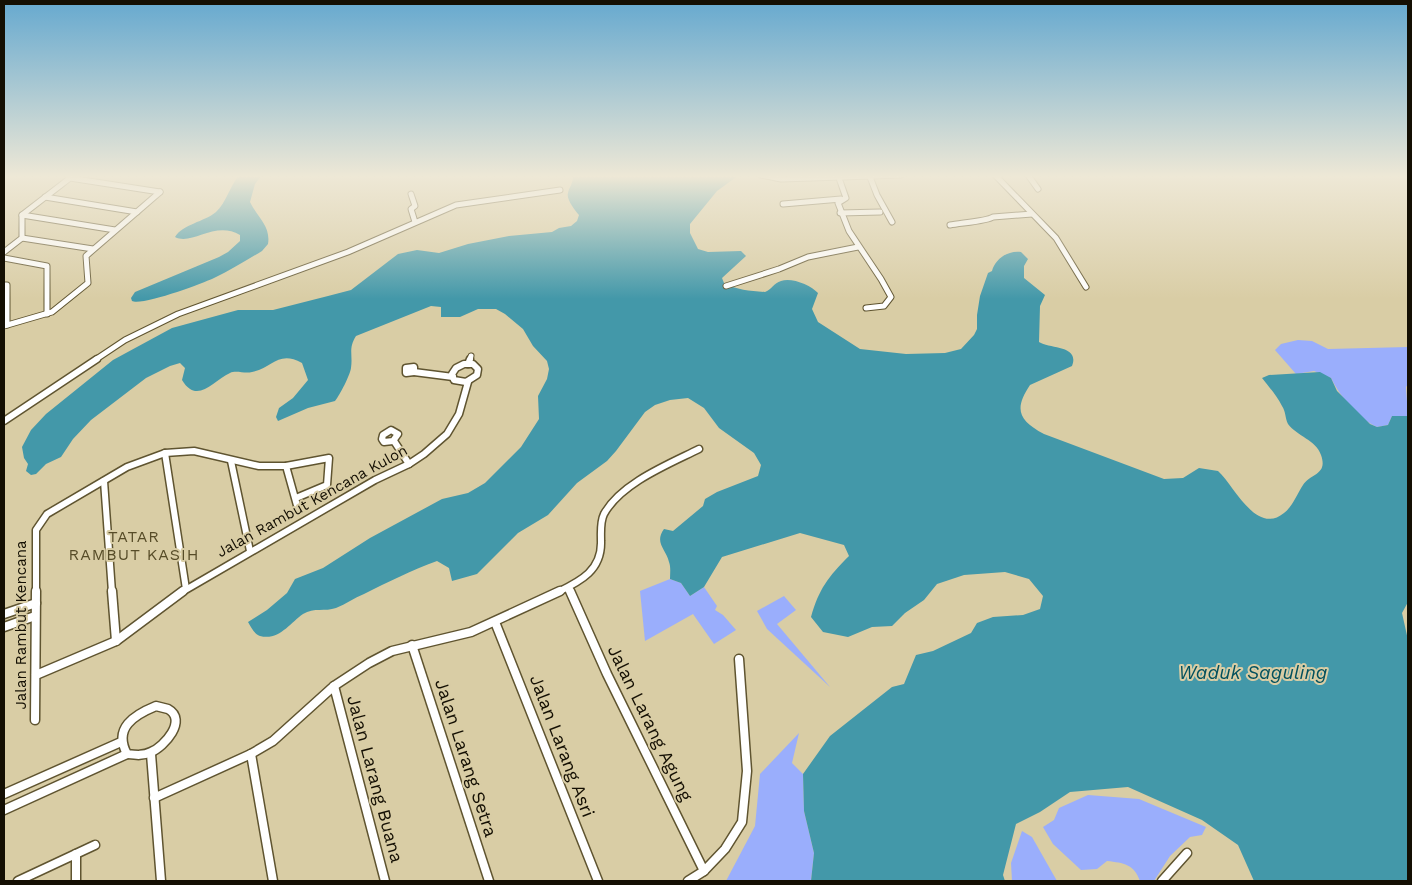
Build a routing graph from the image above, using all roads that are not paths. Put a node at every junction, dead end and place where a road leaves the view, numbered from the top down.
1 (22, 216) edge
2 (30, 216) edge
3 (131, 216) edge
4 (413, 216) edge
5 (430, 216) edge
6 (842, 216) edge
7 (889, 216) edge
8 (1002, 216) edge
9 (1034, 216) edge
10 (415, 222) junction
11 (892, 222) dead end
12 (950, 225) dead end
13 (115, 230) junction
14 (22, 238) junction
15 (858, 247) junction
16 (94, 249) junction
17 (4, 252) edge
18 (4, 258) edge
19 (4, 285) edge
20 (726, 286) dead end
21 (1086, 286) dead end
22 (866, 308) dead end
23 (47, 314) junction
24 (5, 325) edge
25 (471, 356) dead end
26 (468, 364) junction
27 (414, 372) dead end
28 (453, 377) junction
29 (468, 382) junction
30 (4, 421) edge
31 (394, 441) dead end
32 (699, 449) dead end
33 (165, 453) junction
34 (232, 461) junction
35 (409, 464) junction
36 (286, 466) junction
37 (104, 481) junction
38 (296, 498) junction
39 (298, 509) dead end
40 (250, 552) junction
41 (186, 589) junction
42 (569, 589) junction
43 (36, 603) junction
44 (4, 614) edge
45 (35, 616) junction
46 (495, 622) junction
47 (4, 627) edge
48 (116, 641) junction
49 (412, 645) junction
50 (739, 659) dead end
51 (36, 675) junction
52 (334, 686) junction
53 (34, 720) dead end
54 (121, 742) junction
55 (127, 754) junction
56 (151, 754) junction
57 (251, 754) junction
58 (4, 794) edge
59 (154, 798) junction
60 (4, 810) edge
61 (95, 845) dead end
62 (1187, 853) dead end
63 (76, 854) junction
64 (704, 871) junction
65 (29, 879) edge
66 (18, 881) edge
67 (76, 881) edge
68 (161, 881) edge
69 (273, 881) edge
70 (385, 881) edge
71 (489, 881) edge
72 (598, 881) edge
73 (688, 881) edge
74 (1162, 881) edge

1 - 14 street
2 - 13 street
3 - 13 street
4 - 10 street
5 - 10 street
6 - 15 street
7 - 11 street
8 - 12 street
9 - 21 street
10 - 30 street
13 - 16 street
14 - 16 street
14 - 17 street
15 - 20 street
15 - 22 street
16 - 23 street
18 - 23 street
19 - 24 street
23 - 24 street
25 - 26 street
26 - 28 street
26 - 29 street
27 - 28 street
28 - 29 street
29 - 35 street, Jalan Rambut Kencana Kulon
31 - 35 street
32 - 42 street
33 - 34 street
33 - 37 street
33 - 41 street
34 - 36 street
34 - 40 street
35 - 40 street, Jalan Rambut Kencana Kulon
36 - 38 street
36 - 38 street
37 - 43 street, Jalan Rambut Kencana
37 - 48 street
38 - 39 street
40 - 41 street, Jalan Rambut Kencana Kulon
41 - 48 street, Jalan Rambut Kencana Kulon
42 - 46 street
42 - 64 street, Jalan Larang Agung
43 - 44 street
43 - 45 street, Jalan Rambut Kencana
45 - 47 street
45 - 51 street, Jalan Rambut Kencana
46 - 49 street
46 - 72 street, Jalan Larang Asri
48 - 51 street, Jalan Rambut Kencana Kulon
49 - 52 street
49 - 71 street, Jalan Larang Setra
50 - 64 street
51 - 53 street, Jalan Rambut Kencana
52 - 57 street
52 - 70 street, Jalan Larang Buana
54 - 55 street
54 - 56 street
54 - 58 street
55 - 56 street
55 - 60 street
56 - 59 street
57 - 59 street
57 - 69 street
59 - 68 street
61 - 63 street
62 - 74 street
63 - 65 street
63 - 67 street
64 - 73 street
65 - 66 street

